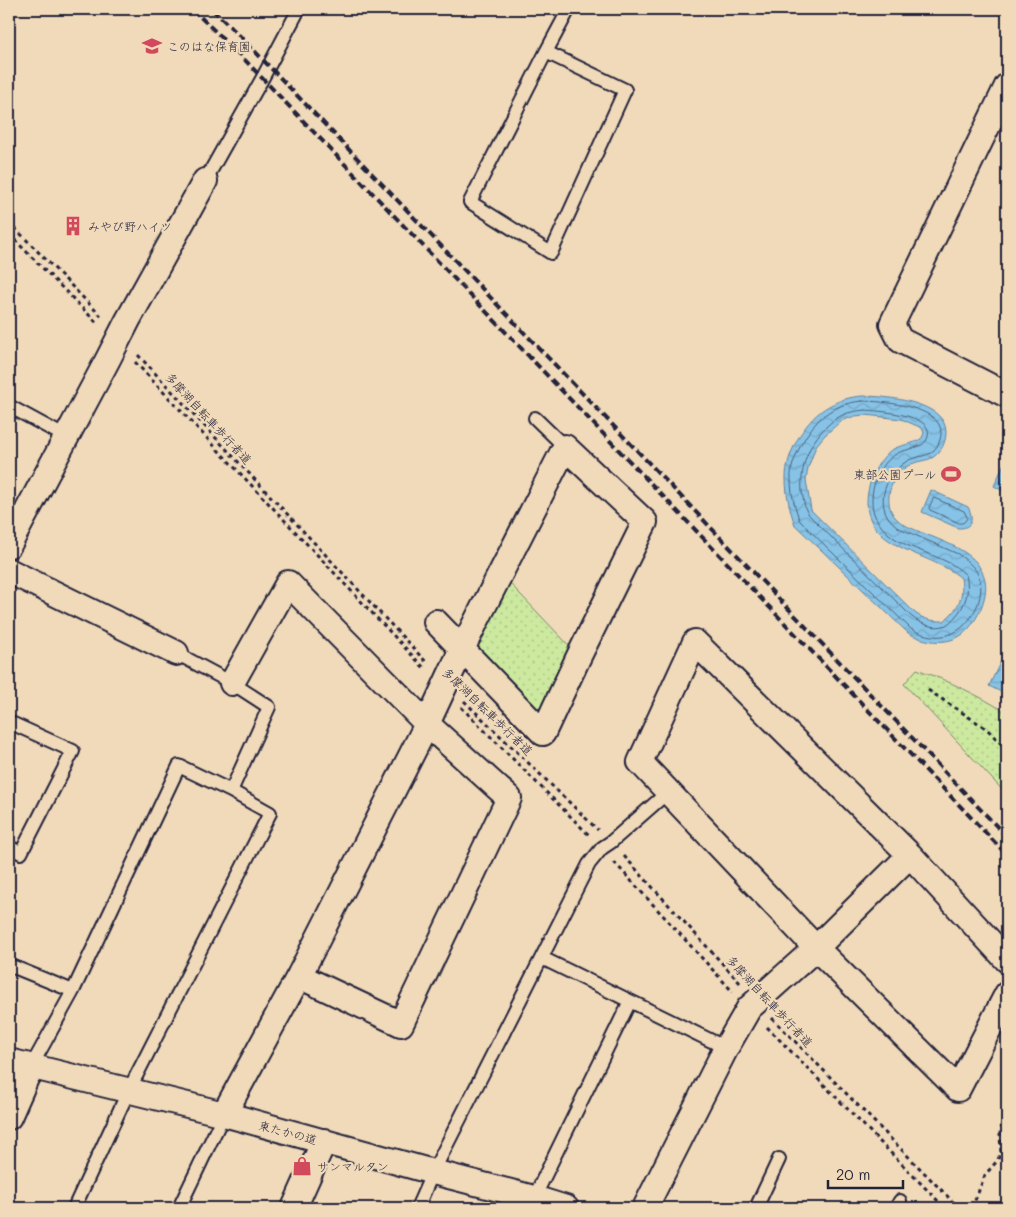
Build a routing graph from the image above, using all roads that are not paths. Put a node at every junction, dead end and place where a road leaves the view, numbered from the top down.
1 (299, 9) edge
2 (569, 9) edge
3 (546, 52) junction
4 (1007, 86) edge
5 (205, 181) joint
6 (1007, 395) edge
7 (9, 406) edge
8 (535, 418) dead end
9 (66, 437) junction
10 (565, 447) junction
11 (10, 539) edge
12 (9, 571) edge
13 (436, 622) dead end
14 (462, 649) junction
15 (176, 654) joint
16 (232, 683) junction
17 (9, 722) edge
18 (427, 724) junction
19 (231, 791) junction
20 (668, 792) junction
21 (9, 847) edge
22 (910, 855) junction
23 (816, 948) junction
24 (542, 958) junction
25 (1007, 960) edge
26 (9, 965) edge
27 (299, 976) junction
28 (73, 991) junction
29 (1007, 994) edge
30 (630, 1001) junction
31 (726, 1048) junction
32 (9, 1061) edge
33 (31, 1066) junction
34 (129, 1090) junction
35 (224, 1114) junction
36 (9, 1117) edge
37 (324, 1141) junction
38 (779, 1159) dead end
39 (433, 1172) junction
40 (534, 1198) junction
41 (74, 1208) edge
42 (179, 1208) edge
43 (294, 1208) edge
44 (417, 1208) edge
45 (566, 1208) edge
46 (645, 1208) edge
47 (756, 1208) edge

1 - 5 lane
2 - 3 lane
3 - 3 lane
4 - 6 street
5 - 9 street
7 - 9 lane
8 - 10 lane
9 - 11 street
10 - 14 street
10 - 14 street
12 - 15 street
13 - 14 street
14 - 18 street
15 - 16 lane
16 - 18 street
16 - 19 lane
17 - 21 lane
18 - 27 street
18 - 27 street
19 - 28 lane
19 - 34 lane
20 - 22 street
20 - 23 street
20 - 24 lane
22 - 23 street
22 - 25 street
23 - 29 street
23 - 31 street
24 - 30 lane
24 - 39 lane
26 - 28 lane
27 - 35 street
28 - 33 lane
30 - 31 lane
30 - 40 lane
31 - 46 street
32 - 33 street, 東たかの道
33 - 34 street, 東たかの道
33 - 36 street
34 - 35 street, 東たかの道
34 - 41 lane
35 - 37 street, 東たかの道
35 - 42 lane
37 - 39 street, 東たかの道
37 - 43 street
38 - 47 lane
39 - 40 street, 東たかの道
39 - 44 lane
40 - 45 street, 東たかの道

